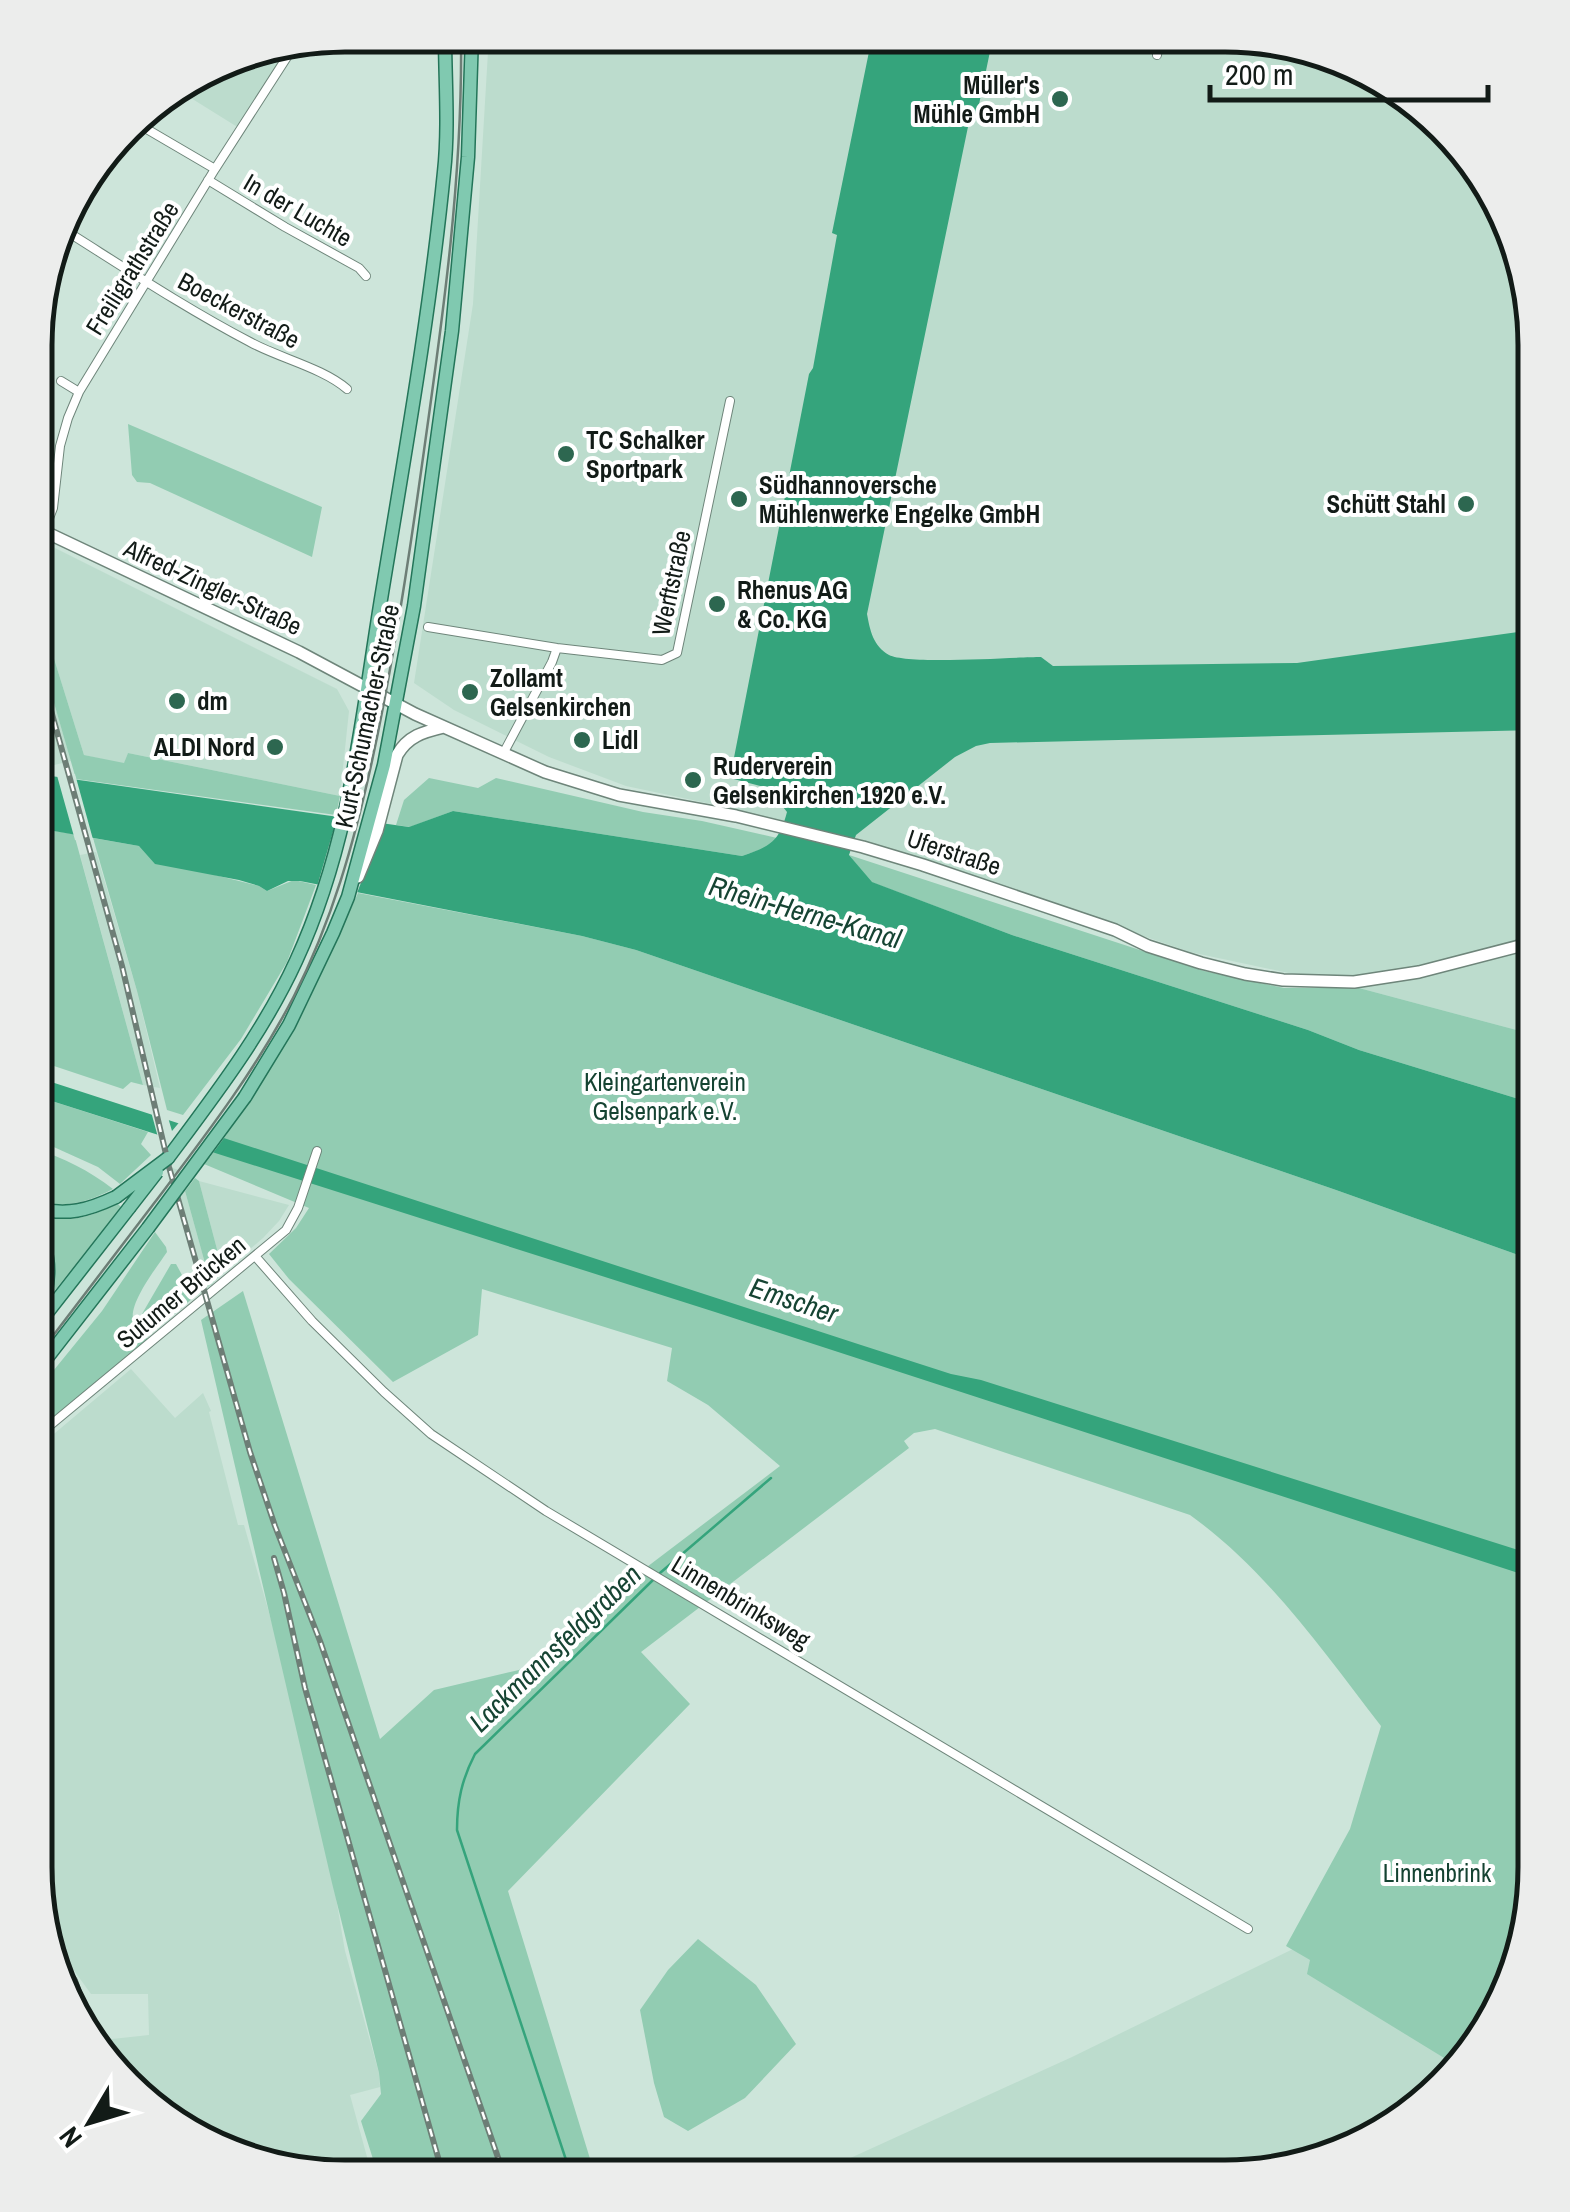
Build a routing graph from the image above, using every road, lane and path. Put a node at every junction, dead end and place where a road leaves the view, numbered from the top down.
1 (446, 52) edge
2 (471, 52) edge
3 (1158, 52) edge
4 (1157, 55) dead end
5 (286, 58) edge
6 (148, 129) edge
7 (215, 169) junction
8 (208, 180) junction
9 (74, 235) edge
10 (366, 276) dead end
11 (146, 282) junction
12 (61, 381) dead end
13 (348, 389) dead end
14 (79, 392) junction
15 (730, 402) dead end
16 (52, 511) edge
17 (52, 534) edge
18 (428, 627) dead end
19 (557, 648) junction
20 (369, 688) junction
21 (396, 704) junction
22 (444, 727) junction
23 (503, 754) junction
24 (378, 812) junction
25 (1518, 947) edge
26 (317, 1151) dead end
27 (168, 1158) junction
28 (52, 1211) edge
29 (255, 1256) junction
30 (52, 1307) edge
31 (52, 1351) edge
32 (52, 1425) edge
33 (1248, 1929) dead end

1 - 20 main road, Kurt-Schumacher-Straße
2 - 21 main road, Kurt-Schumacher-Straße
3 - 4 street
5 - 7 street, Freiligrathstraße
6 - 7 street
7 - 8 street, Freiligrathstraße
8 - 10 street, In der Luchte
8 - 11 street, Freiligrathstraße
9 - 11 street, Boeckerstraße
11 - 13 street, Boeckerstraße
11 - 14 street, Freiligrathstraße
12 - 14 street
14 - 16 street, Freiligrathstraße
15 - 19 street, Werftstraße
17 - 20 main road, Alfred-Zingler-Straße
18 - 19 street, Werftstraße
19 - 23 street
20 - 21 main road, Uferstraße
20 - 27 main road, Kurt-Schumacher-Straße
21 - 22 main road, Uferstraße
21 - 24 main road, Kurt-Schumacher-Straße
22 - 23 main road, Uferstraße
22 - 24 main road
23 - 25 main road, Uferstraße
24 - 31 main road, Kurt-Schumacher-Straße, bridge
26 - 29 street, Sutumer Brücken
27 - 28 main road, bridge
27 - 30 main road, Kurt-Schumacher-Straße, bridge
29 - 32 street, Sutumer Brücken
29 - 33 street, Linnenbrinksweg

